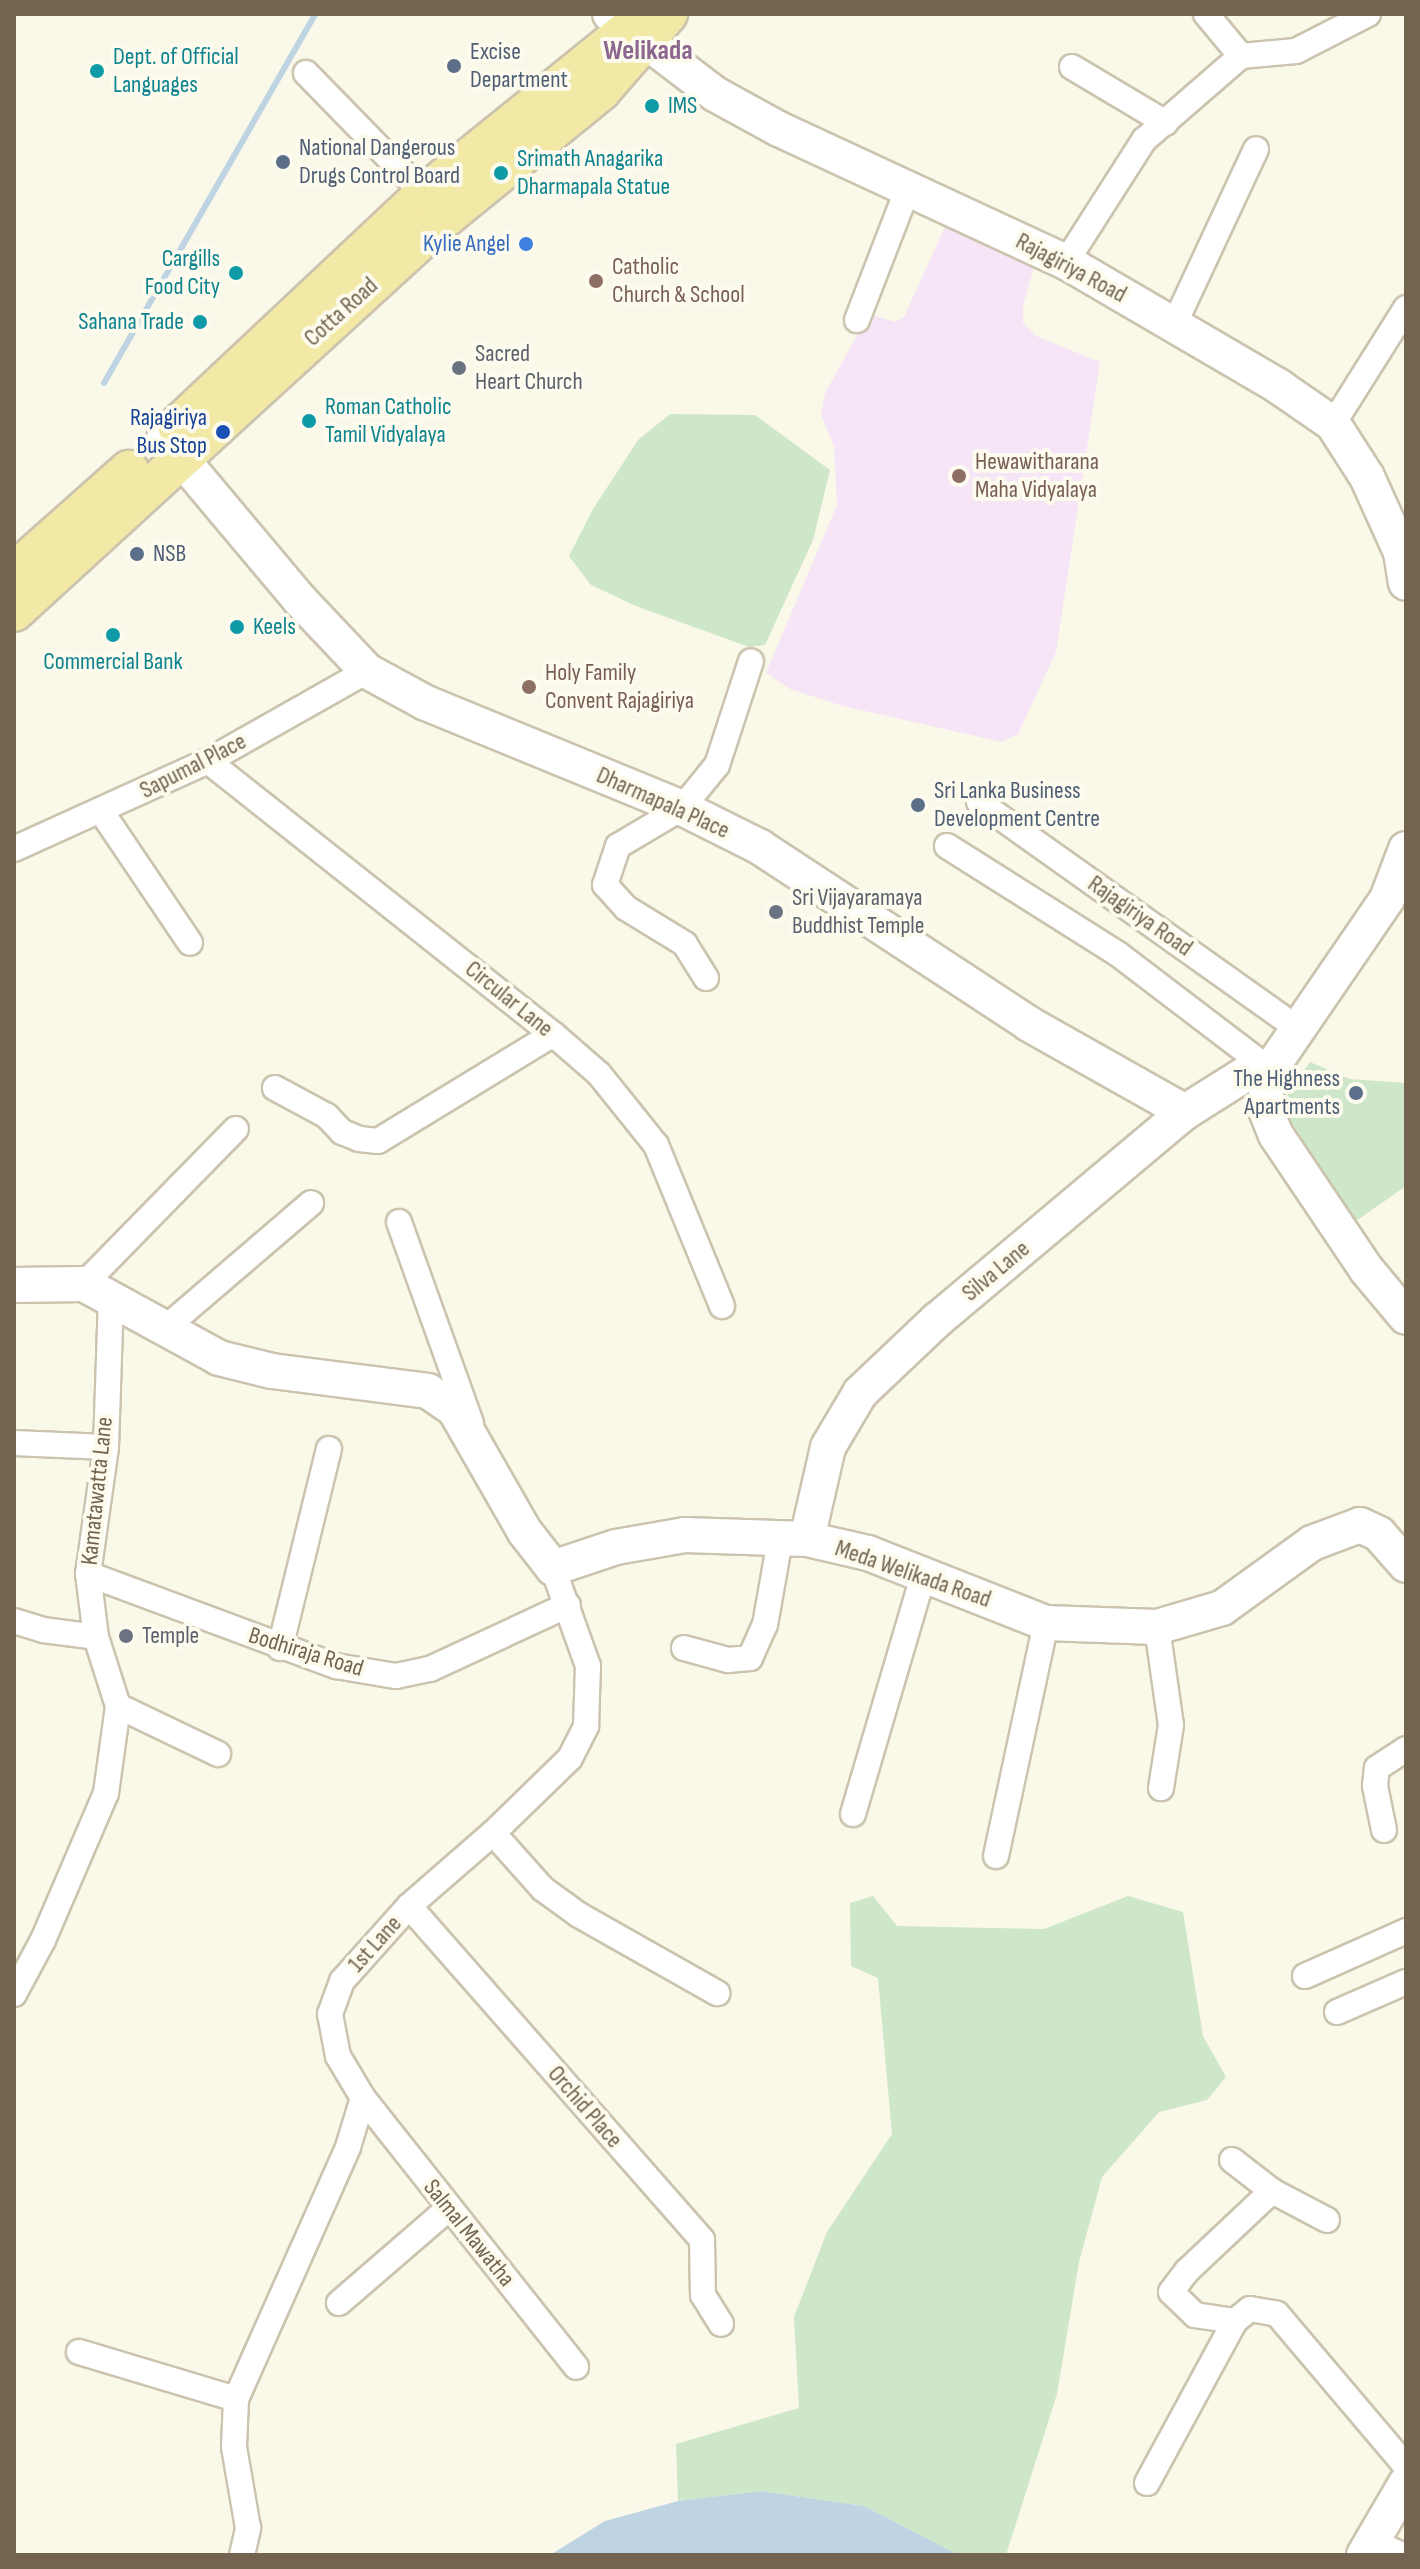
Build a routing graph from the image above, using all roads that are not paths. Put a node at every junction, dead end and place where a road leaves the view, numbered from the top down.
1 (1206, 14) edge
2 (1368, 14) edge
3 (639, 23) edge
4 (1241, 56) junction
5 (1072, 67) dead end
6 (306, 73) dead end
7 (1166, 123) junction
8 (1256, 149) dead end
9 (908, 188) junction
10 (435, 205) junction
11 (1066, 262) junction
12 (1406, 308) edge
13 (857, 320) dead end
14 (1174, 325) junction
15 (1333, 424) junction
16 (172, 448) junction
17 (14, 572) edge
18 (1406, 583) edge
19 (14, 612) edge
20 (751, 661) dead end
21 (367, 671) junction
22 (208, 761) junction
23 (979, 802) dead end
24 (682, 808) junction
25 (101, 811) junction
26 (947, 846) dead end
27 (14, 849) edge
28 (1406, 849) edge
29 (190, 943) dead end
30 (706, 978) dead end
31 (1300, 1030) junction
32 (553, 1034) junction
33 (1269, 1072) junction
34 (275, 1088) dead end
35 (1185, 1112) junction
36 (236, 1129) dead end
37 (311, 1203) dead end
38 (399, 1222) dead end
39 (14, 1285) edge
40 (97, 1292) junction
41 (722, 1306) dead end
42 (1406, 1317) edge
43 (163, 1330) junction
44 (14, 1443) edge
45 (106, 1447) junction
46 (329, 1449) dead end
47 (481, 1451) junction
48 (793, 1540) junction
49 (1406, 1565) edge
50 (553, 1568) junction
51 (88, 1574) junction
52 (923, 1576) junction
53 (568, 1605) junction
54 (14, 1621) edge
55 (1046, 1623) junction
56 (1157, 1627) junction
57 (96, 1637) junction
58 (280, 1648) junction
59 (684, 1648) dead end
60 (118, 1706) junction
61 (1406, 1749) edge
62 (218, 1754) dead end
63 (1161, 1788) dead end
64 (853, 1814) dead end
65 (1384, 1830) dead end
66 (493, 1833) junction
67 (996, 1856) dead end
68 (409, 1906) junction
69 (1406, 1931) edge
70 (1305, 1976) dead end
71 (1406, 1982) edge
72 (717, 1993) dead end
73 (14, 1994) edge
74 (1337, 2012) dead end
75 (363, 2098) junction
76 (1232, 2160) dead end
77 (1272, 2191) junction
78 (448, 2209) junction
79 (1327, 2220) dead end
80 (339, 2303) dead end
81 (1235, 2321) junction
82 (721, 2324) dead end
83 (79, 2352) dead end
84 (576, 2367) dead end
85 (236, 2399) junction
86 (1406, 2466) edge
87 (1147, 2483) dead end
88 (1406, 2483) edge
89 (1379, 2550) edge
90 (242, 2555) edge

1 - 4 street
2 - 4 street
3 - 9 street, Rajagiriya Road
3 - 10 main road, Cotta Road
4 - 7 street
5 - 7 street
6 - 10 street
7 - 11 street
8 - 14 street
9 - 11 street, Rajagiriya Road
9 - 13 street
10 - 16 main road, Cotta Road
11 - 14 street, Rajagiriya Road
12 - 15 street
14 - 15 street, Rajagiriya Road
15 - 18 street, Rajagiriya Road
16 - 17 main road, Cotta Road
16 - 19 main road, Cotta Road
16 - 21 street, Dharmapala Place
20 - 24 street
21 - 22 street, Sapumal Place
21 - 24 street, Dharmapala Place
22 - 25 street, Sapumal Place
22 - 32 street, Circular Lane
23 - 31 street, Rajagiriya Road
24 - 30 street
24 - 35 street, Dharmapala Place
25 - 27 street, Sapumal Place
25 - 29 street
26 - 33 street
28 - 31 street
31 - 33 street
32 - 34 street
32 - 41 street, Circular Lane
33 - 35 street, Silva Lane
33 - 42 street
35 - 48 street, Silva Lane
36 - 40 street
37 - 43 street
38 - 47 street
39 - 40 street
40 - 43 street
40 - 45 street, Kamatawatta Lane
43 - 47 street
44 - 45 street
45 - 51 street, Kamatawatta Lane
46 - 58 street
47 - 50 street
48 - 50 street, Meda Welikada Road
48 - 52 street, Meda Welikada Road
48 - 59 street
49 - 56 street, Meda Welikada Road
50 - 53 street, 1st Lane
51 - 57 street, Kamatawatta Lane
51 - 58 street, Bodhiraja Road
52 - 55 street, Meda Welikada Road
52 - 64 street
53 - 58 street, Bodhiraja Road
53 - 66 street, 1st Lane
54 - 57 street
55 - 56 street, Meda Welikada Road
55 - 67 street
56 - 63 street
57 - 60 street, Kamatawatta Lane
60 - 62 street
60 - 73 street, Kamatawatta Lane
61 - 65 street
66 - 68 street, 1st Lane
66 - 72 street
68 - 75 street, 1st Lane
68 - 82 street, Orchid Place
69 - 70 street
71 - 74 street
75 - 78 street, Salmal Mawatha
75 - 85 street
76 - 77 street
77 - 79 street
77 - 81 street
78 - 80 street
78 - 84 street, Salmal Mawatha
81 - 86 street
81 - 87 street
83 - 85 street
85 - 90 street
88 - 89 street

